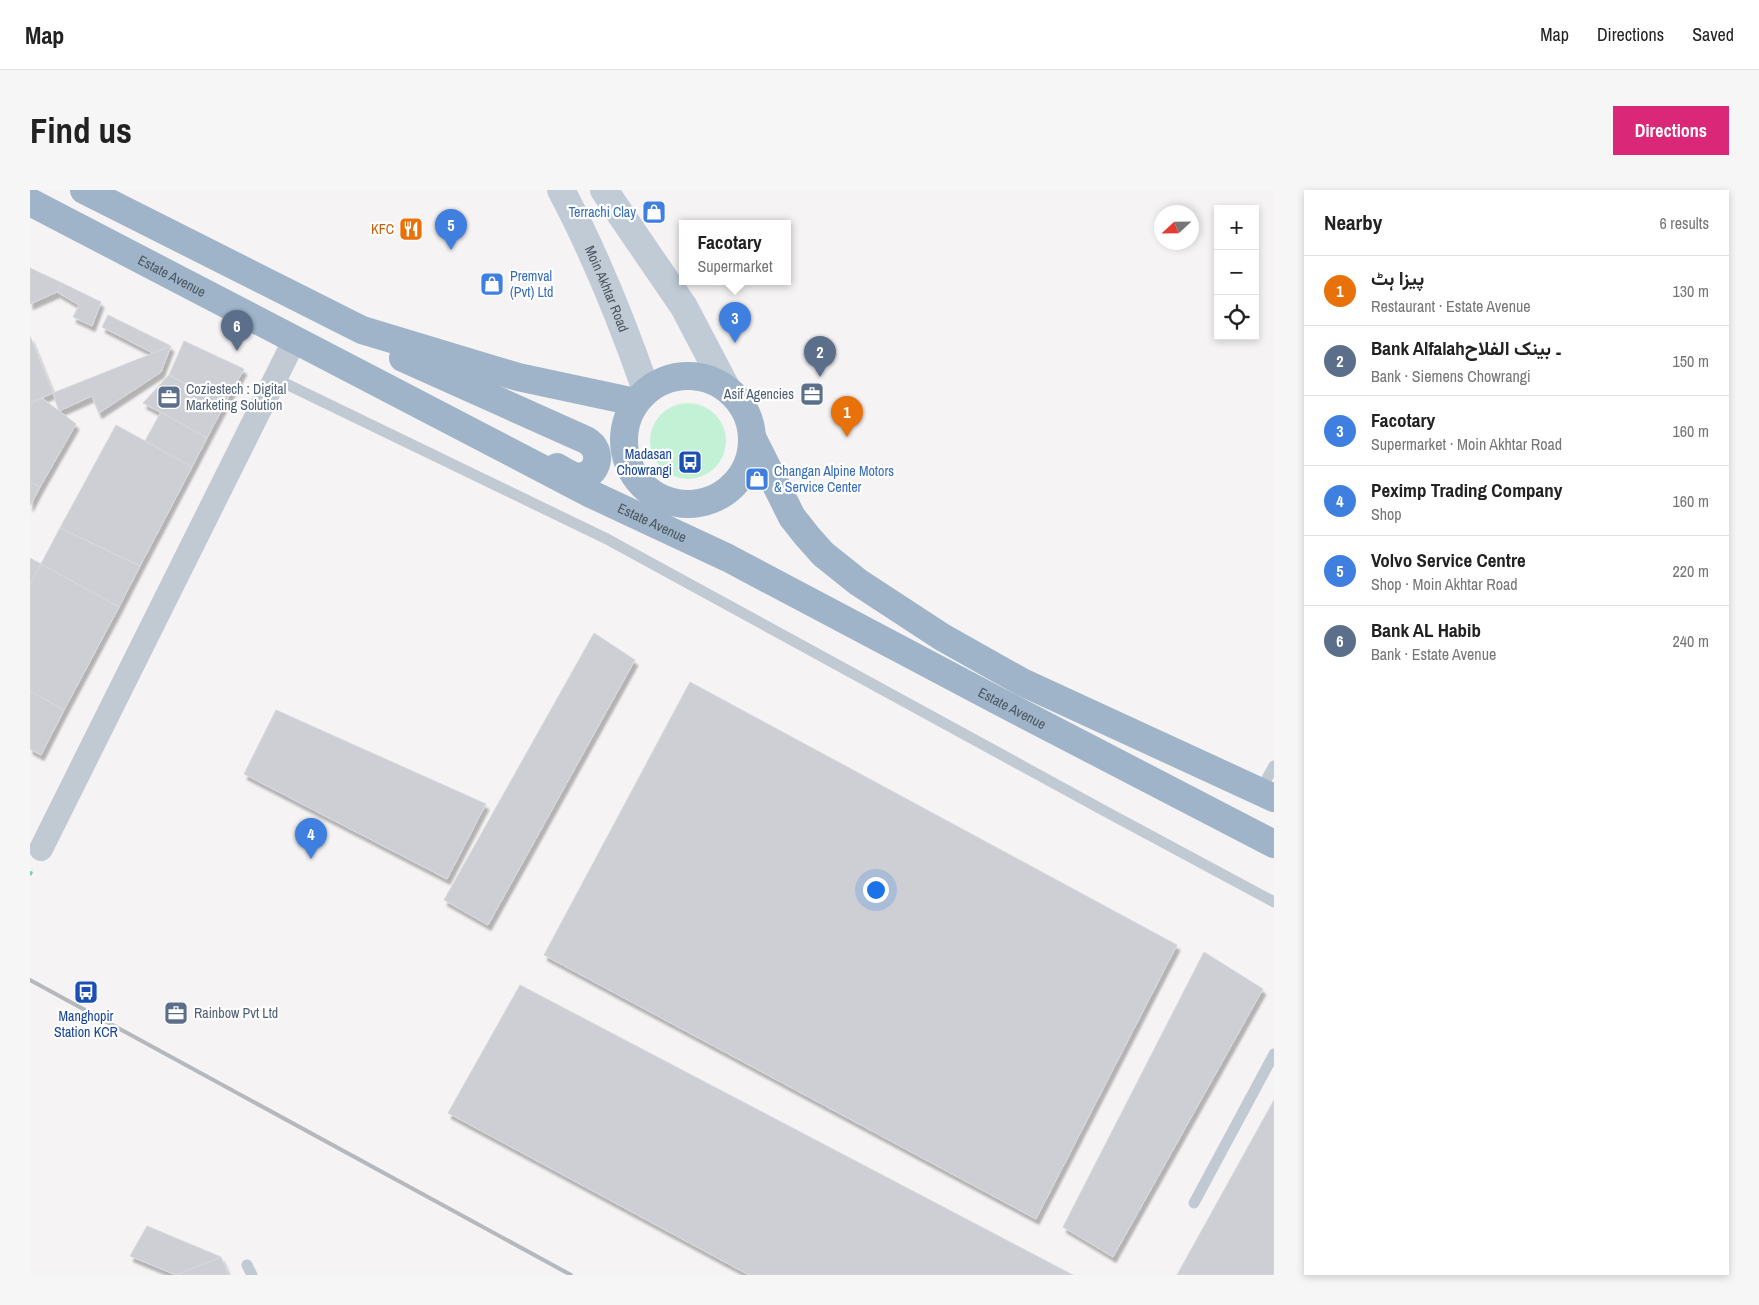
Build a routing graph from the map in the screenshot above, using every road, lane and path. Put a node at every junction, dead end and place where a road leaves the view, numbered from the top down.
1 (84, 190) edge
2 (560, 190) edge
3 (604, 190) edge
4 (30, 202) edge
5 (362, 330) junction
6 (295, 339) junction
7 (276, 379) junction
8 (727, 389) junction
9 (641, 396) junction
10 (752, 437) junction
11 (494, 443) junction
12 (591, 494) junction
13 (665, 500) junction
14 (728, 558) junction
15 (1274, 766) edge
16 (1267, 794) edge
17 (1274, 844) edge
18 (41, 849) dead end
19 (1274, 902) edge
20 (1274, 1054) edge
21 (1194, 1203) dead end

1 - 5 highway
2 - 9 main road, Moin Akhtar Road
3 - 8 main road
4 - 6 highway, Estate Avenue
5 - 9 highway
5 - 11 highway
6 - 7 street
6 - 11 highway, Estate Avenue
7 - 18 street
7 - 19 lane
8 - 9 highway
8 - 10 highway
9 - 13 highway
10 - 13 highway
10 - 16 highway, Estate Avenue
11 - 12 highway, Estate Avenue
12 - 13 highway
12 - 14 highway, Estate Avenue
13 - 14 highway
14 - 17 highway, Estate Avenue
15 - 16 lane
20 - 21 lane

